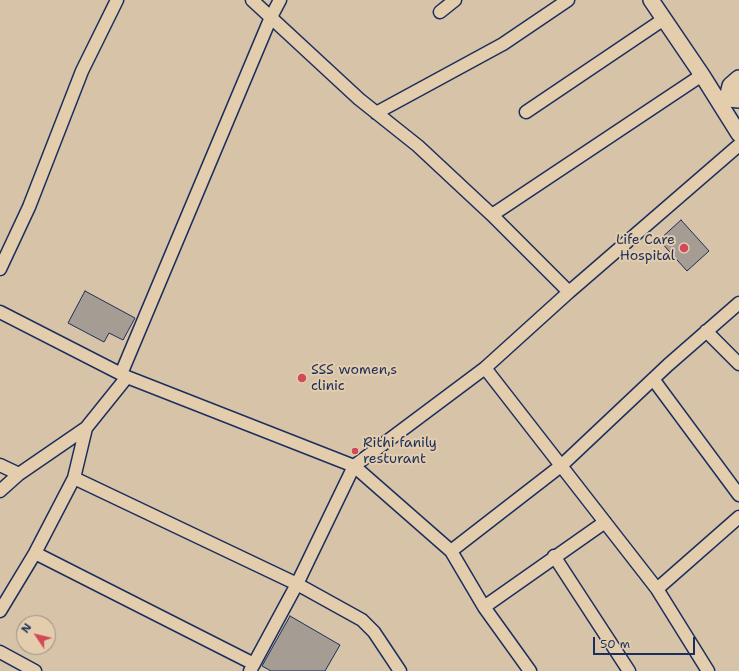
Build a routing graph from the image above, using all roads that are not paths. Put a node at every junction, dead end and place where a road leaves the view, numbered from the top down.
1 (117, 0) edge
2 (252, 0) edge
3 (280, 0) edge
4 (455, 0) edge
5 (568, 0) edge
6 (651, 0) edge
7 (440, 12) dead end
8 (271, 17) junction
9 (664, 19) junction
10 (702, 75) junction
11 (739, 79) edge
12 (729, 101) edge
13 (526, 112) dead end
14 (376, 113) junction
15 (739, 134) edge
16 (739, 145) edge
17 (492, 215) junction
18 (0, 269) edge
19 (569, 292) junction
20 (739, 303) edge
21 (0, 312) edge
22 (706, 331) junction
23 (739, 364) edge
24 (485, 368) junction
25 (124, 375) junction
26 (653, 379) junction
27 (86, 428) junction
28 (0, 465) edge
29 (562, 465) junction
30 (354, 466) junction
31 (19, 474) junction
32 (74, 478) junction
33 (0, 491) edge
34 (739, 495) edge
35 (739, 516) edge
36 (606, 522) junction
37 (451, 551) junction
38 (35, 553) junction
39 (554, 556) junction
40 (297, 584) junction
41 (657, 589) junction
42 (484, 607) junction
43 (0, 611) edge
44 (0, 652) edge
45 (252, 667) edge
46 (35, 671) edge
47 (400, 671) edge
48 (530, 671) edge
49 (629, 671) edge
50 (708, 671) edge

1 - 18 street
2 - 8 street
3 - 8 street
4 - 7 street
5 - 14 street
6 - 9 street
8 - 14 street
8 - 25 street
9 - 10 street
9 - 13 street
10 - 12 street
10 - 17 street
11 - 12 main road
12 - 15 street
14 - 17 street
16 - 19 street
17 - 19 street
19 - 24 street
20 - 22 street
21 - 25 street
22 - 23 street
22 - 26 street
24 - 29 street
24 - 30 street
25 - 27 street
25 - 30 street
26 - 29 street
26 - 34 street
27 - 31 street
27 - 32 street
28 - 31 street
29 - 36 street
29 - 37 street
30 - 37 street
30 - 40 street
31 - 33 street
32 - 38 street
32 - 40 street
35 - 41 street
36 - 39 street
36 - 41 street
37 - 42 street
38 - 43 street
38 - 45 street
39 - 42 street
39 - 49 street
40 - 45 street
40 - 47 street
41 - 50 street
42 - 48 street
44 - 46 street

